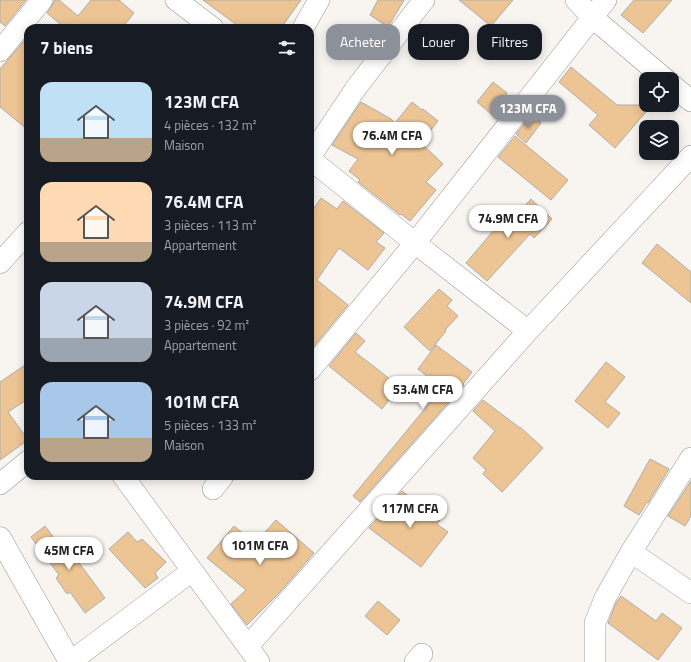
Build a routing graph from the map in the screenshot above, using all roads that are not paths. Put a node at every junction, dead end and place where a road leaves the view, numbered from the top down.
1 (42, 0) edge
2 (176, 0) edge
3 (319, 0) edge
4 (424, 0) edge
5 (576, 0) edge
6 (606, 0) edge
7 (592, 17) junction
8 (201, 24) edge
9 (305, 24) edge
10 (0, 51) edge
11 (657, 72) edge
12 (679, 91) edge
13 (691, 101) edge
14 (314, 152) edge
15 (691, 156) edge
16 (314, 161) edge
17 (24, 236) edge
18 (415, 243) junction
19 (0, 263) edge
20 (528, 331) junction
21 (314, 365) edge
22 (691, 458) edge
23 (24, 464) edge
24 (126, 480) edge
25 (0, 484) edge
26 (0, 538) edge
27 (631, 552) junction
28 (192, 570) junction
29 (691, 593) edge
30 (253, 654) edge
31 (70, 662) edge
32 (595, 662) edge

1 - 10 street
2 - 8 street
3 - 9 street
4 - 14 street
5 - 7 street
6 - 7 street
7 - 11 street
7 - 18 street
12 - 13 street
15 - 20 street
16 - 18 street
17 - 19 street
18 - 20 street
18 - 21 street
20 - 30 street
22 - 27 street
23 - 25 street
24 - 28 street
26 - 31 street
27 - 29 street
27 - 32 street
28 - 30 street
28 - 31 street

